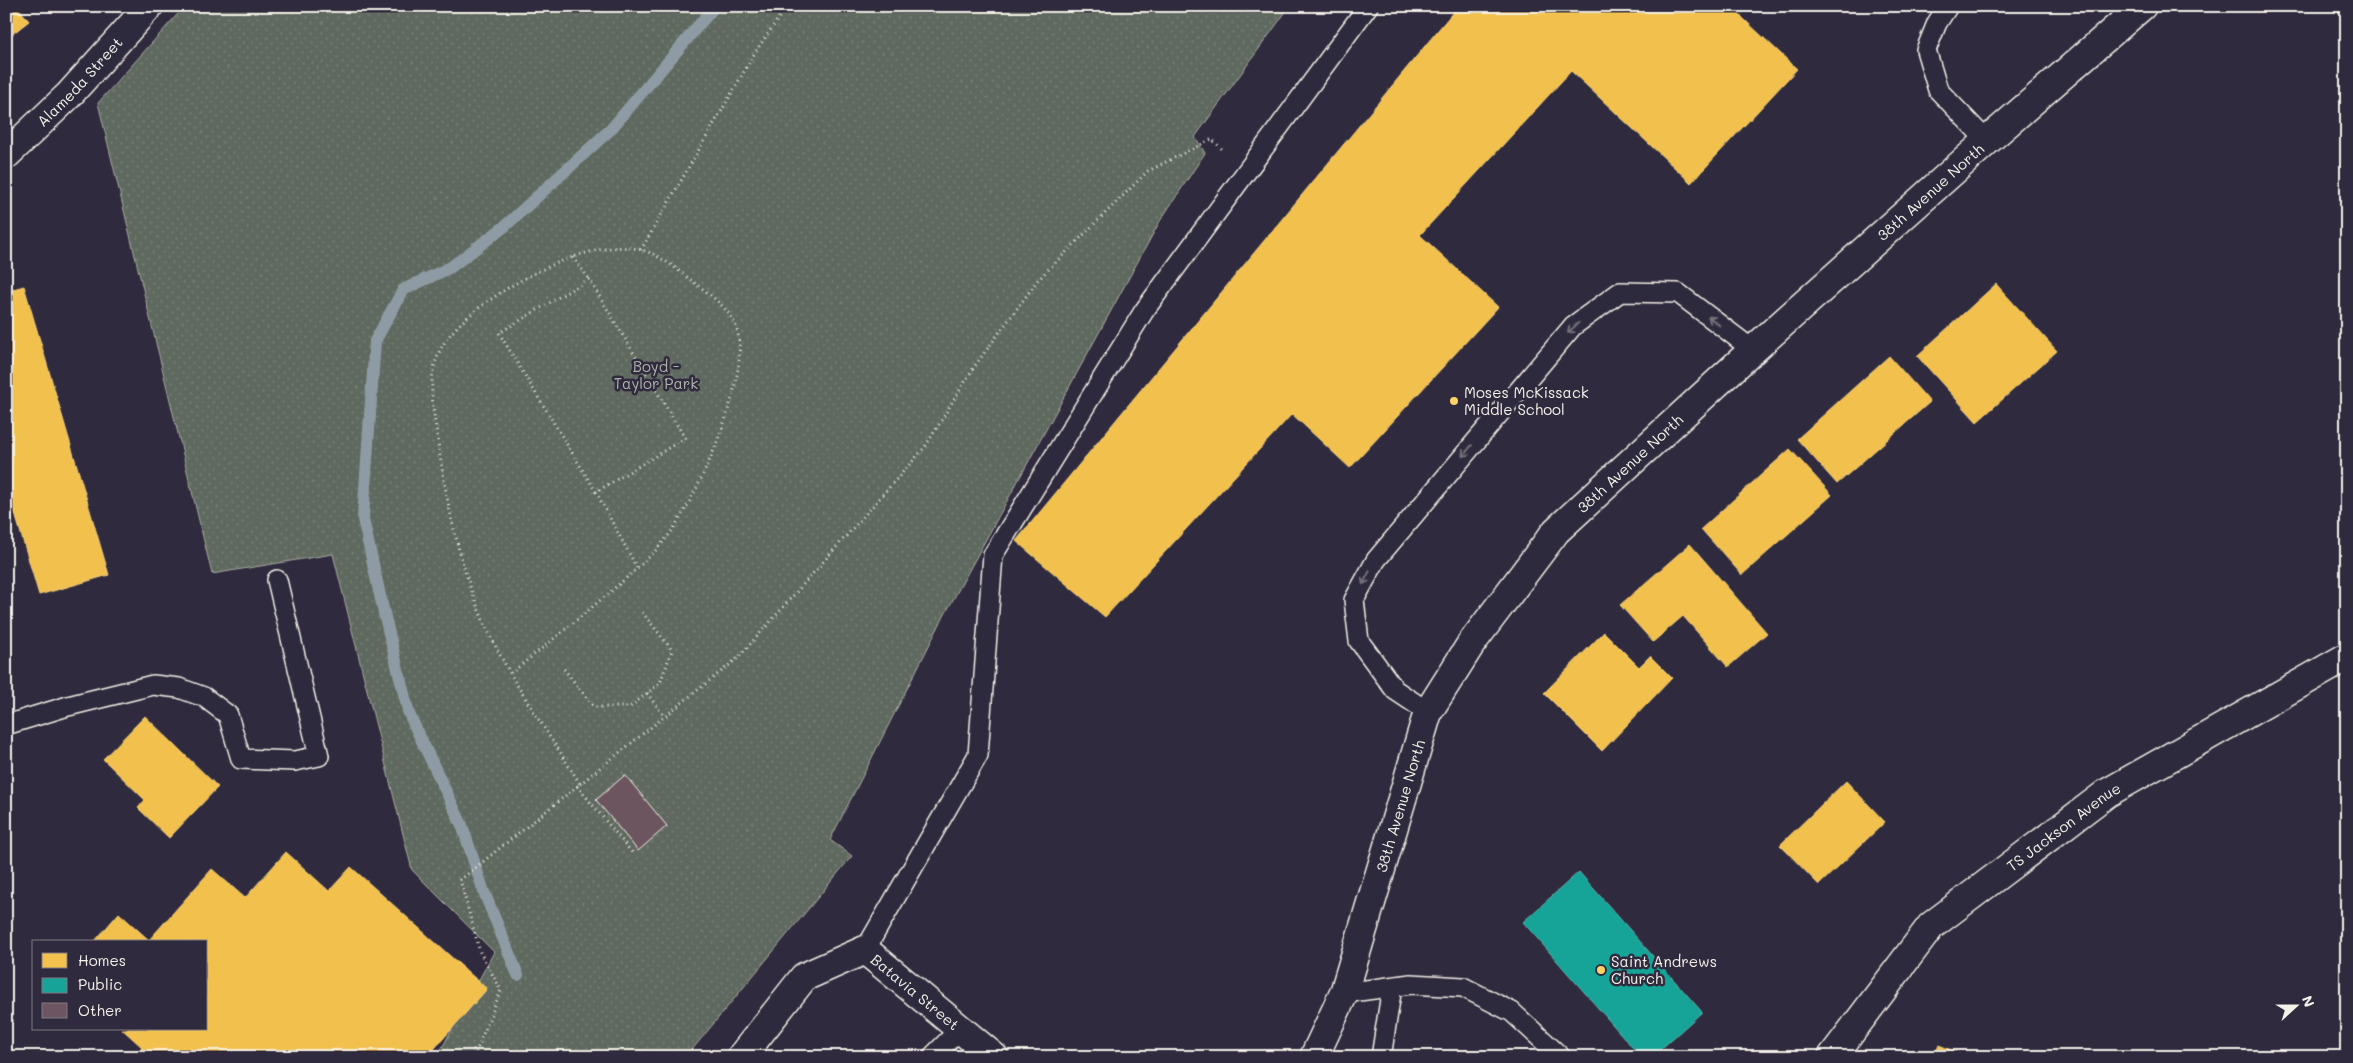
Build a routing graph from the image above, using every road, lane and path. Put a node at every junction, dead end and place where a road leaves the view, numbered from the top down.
1 (149, 6) edge
2 (786, 6) edge
3 (1368, 6) edge
4 (1948, 6) edge
5 (2142, 6) edge
6 (1987, 141) junction
7 (6, 155) edge
8 (1246, 173) junction
9 (641, 250) junction
10 (573, 257) junction
11 (589, 279) junction
12 (1753, 350) junction
13 (596, 492) junction
14 (637, 568) junction
15 (277, 580) dead end
16 (642, 612) dead end
17 (2347, 657) edge
18 (564, 669) dead end
19 (511, 674) junction
20 (647, 693) junction
21 (1428, 712) junction
22 (664, 716) junction
23 (6, 726) edge
24 (578, 785) junction
25 (634, 855) dead end
26 (865, 950) junction
27 (1392, 986) junction
28 (1344, 993) junction
29 (961, 1028) junction
30 (474, 1057) edge
31 (741, 1057) edge
32 (932, 1057) edge
33 (994, 1057) edge
34 (1314, 1057) edge
35 (1381, 1057) edge
36 (1561, 1057) edge
37 (1832, 1057) edge

1 - 7 street, Alameda Street
2 - 9 path
3 - 8 lane
4 - 6 lane
5 - 6 street, 38th Avenue North
6 - 12 street, 38th Avenue North
8 - 22 path
8 - 26 lane
9 - 10 path
9 - 14 path
10 - 11 path
10 - 19 path
11 - 13 path
11 - 13 path
12 - 21 street, 38th Avenue North
12 -> 21 lane
13 - 14 path
14 - 19 path
15 - 23 lane
16 - 20 path
17 - 37 street, TS Jackson Avenue
18 - 20 path
19 - 24 path
20 - 22 path
21 - 28 street, 38th Avenue North
22 - 24 path
24 - 25 path
24 - 30 path
26 - 29 street, Batavia Street
26 - 31 street, Batavia Street
27 - 28 lane
27 - 35 lane
27 - 36 lane
28 - 34 street, 38th Avenue North
29 - 32 lane
29 - 33 street, Batavia Street

